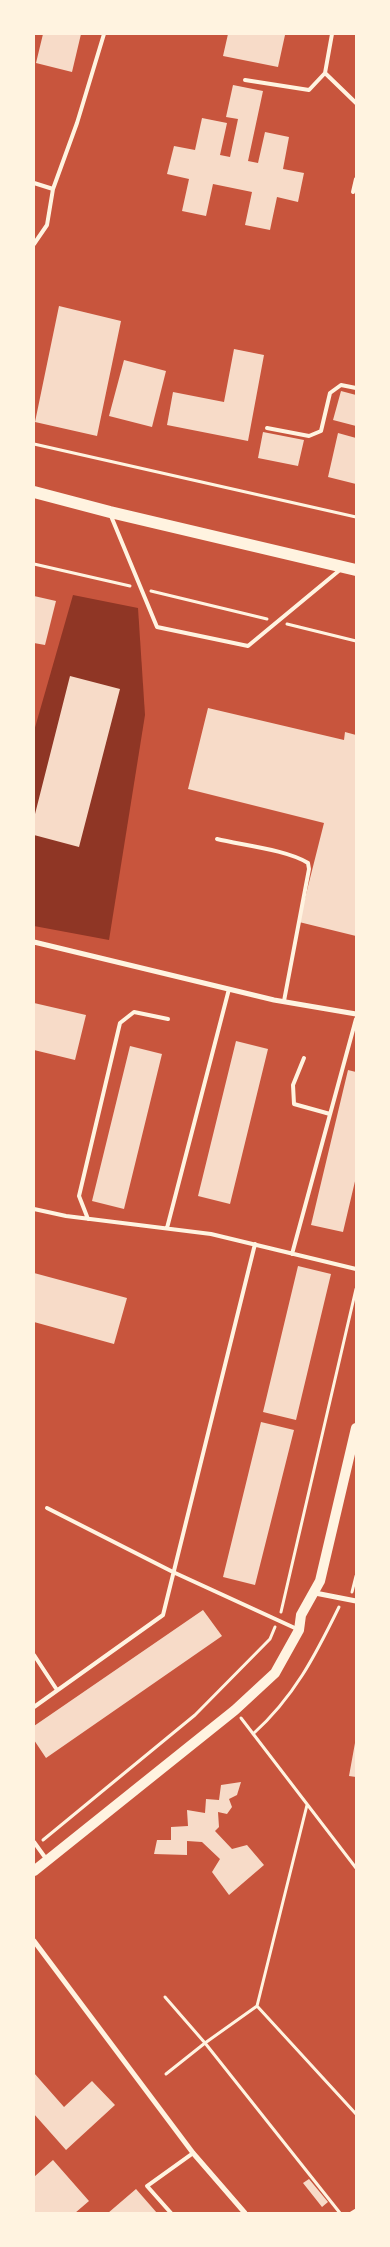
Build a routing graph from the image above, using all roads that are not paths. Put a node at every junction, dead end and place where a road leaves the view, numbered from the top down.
1 (104, 34) edge
2 (332, 34) edge
3 (325, 73) junction
4 (245, 80) dead end
5 (356, 103) edge
6 (356, 179) edge
7 (34, 183) edge
8 (53, 189) junction
9 (353, 192) dead end
10 (34, 244) edge
11 (356, 388) edge
12 (267, 428) dead end
13 (34, 492) edge
14 (110, 512) junction
15 (350, 568) edge
16 (217, 839) dead end
17 (34, 942) edge
18 (229, 989) junction
19 (284, 1001) junction
20 (356, 1014) edge
21 (356, 1018) edge
22 (168, 1019) dead end
23 (304, 1058) dead end
24 (330, 1114) junction
25 (34, 1209) edge
26 (88, 1219) junction
27 (167, 1228) junction
28 (255, 1244) junction
29 (292, 1254) junction
30 (356, 1270) edge
31 (356, 1428) edge
32 (47, 1508) dead end
33 (174, 1572) junction
34 (314, 1593) junction
35 (356, 1601) edge
36 (299, 1630) junction
37 (34, 1655) edge
38 (57, 1690) junction
39 (34, 1707) edge
40 (34, 1842) edge
41 (47, 1860) junction
42 (34, 1871) edge
43 (34, 1941) edge
44 (193, 2153) junction
45 (171, 2213) edge
46 (246, 2213) edge

1 - 8 lane
2 - 3 lane
3 - 4 lane
3 - 5 lane
6 - 9 lane
7 - 8 lane
8 - 10 lane
11 - 12 lane
13 - 14 main road
14 - 15 main road
14 - 15 lane
16 - 19 lane
17 - 18 street
18 - 19 street
18 - 27 lane
19 - 20 street
21 - 24 lane
22 - 26 lane
23 - 24 lane
24 - 29 lane
25 - 26 lane
26 - 27 lane
27 - 28 lane
28 - 29 lane
28 - 33 lane
29 - 30 lane
31 - 34 main road
32 - 33 lane
33 - 36 lane
33 - 38 lane
34 - 35 street
34 - 36 main road
36 - 41 main road
37 - 38 lane
38 - 39 lane
40 - 41 lane
41 - 42 main road
43 - 44 street
44 - 45 lane
44 - 46 street

